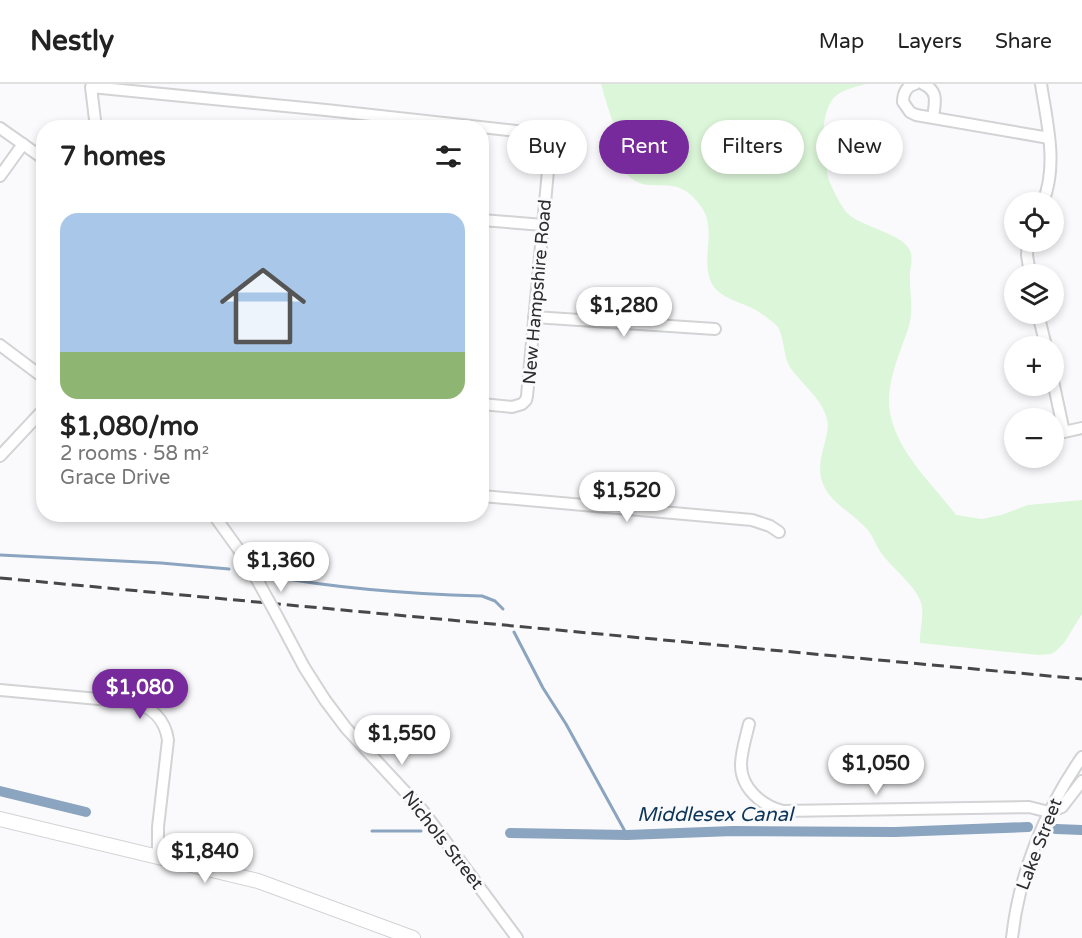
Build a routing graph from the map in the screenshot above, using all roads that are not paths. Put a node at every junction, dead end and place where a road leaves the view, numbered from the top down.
1 (915, 84) edge
2 (923, 84) edge
3 (1041, 84) edge
4 (933, 117) junction
5 (95, 120) edge
6 (412, 120) edge
7 (0, 128) edge
8 (489, 128) edge
9 (1049, 138) junction
10 (23, 144) junction
11 (36, 153) edge
12 (0, 176) edge
13 (1046, 192) edge
14 (489, 221) edge
15 (543, 225) junction
16 (534, 317) junction
17 (715, 329) dead end
18 (0, 345) edge
19 (36, 372) edge
20 (1056, 396) edge
21 (489, 405) edge
22 (36, 418) edge
23 (1082, 428) edge
24 (0, 456) edge
25 (489, 497) edge
26 (219, 522) edge
27 (779, 532) dead end
28 (0, 690) edge
29 (749, 724) dead end
30 (1082, 757) edge
31 (1082, 781) edge
32 (1049, 812) junction
33 (0, 819) edge
34 (158, 857) junction
35 (514, 935) edge
36 (413, 938) edge
37 (1012, 938) edge

1 - 4 street
2 - 4 street
3 - 9 street
4 - 9 street
5 - 6 street, New Hampshire Road
7 - 10 street
8 - 15 street, New Hampshire Road
9 - 13 street
10 - 11 street
10 - 12 street
14 - 15 street
15 - 16 street, New Hampshire Road
16 - 17 street
16 - 21 street, New Hampshire Road
18 - 19 street
20 - 23 street
22 - 24 street
25 - 27 street
26 - 35 street, Nichols Street, bridge
28 - 34 street
29 - 32 street
30 - 32 street, Lake Street
31 - 32 street
32 - 37 street, Lake Street
33 - 34 main road
34 - 36 main road

